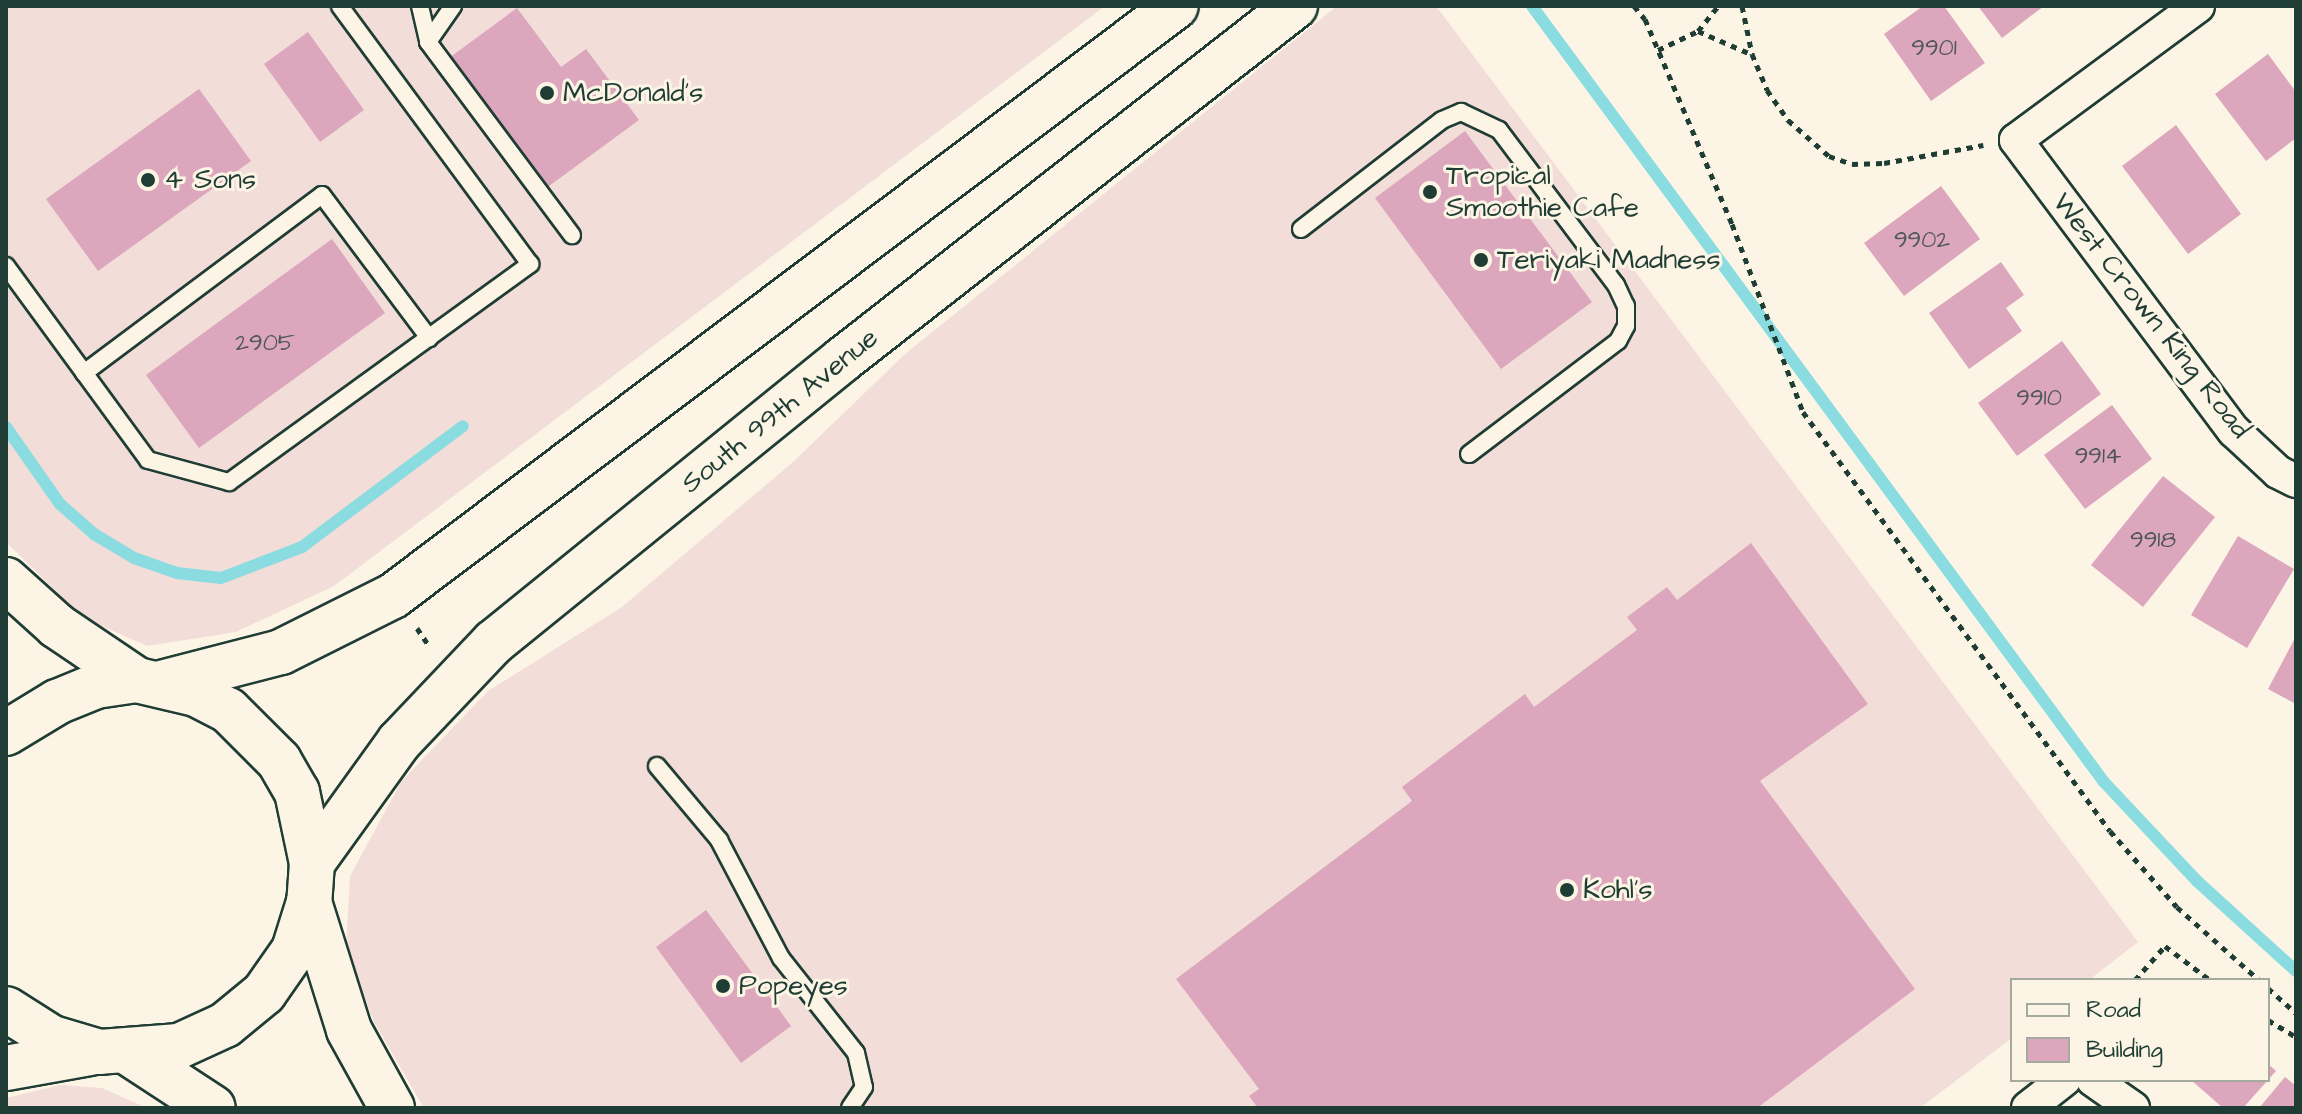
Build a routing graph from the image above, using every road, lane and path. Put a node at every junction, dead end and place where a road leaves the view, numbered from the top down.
1 (340, 6) edge
2 (420, 6) edge
3 (453, 6) edge
4 (1176, 6) edge
5 (1295, 6) edge
6 (1634, 6) edge
7 (1718, 6) edge
8 (1742, 6) edge
9 (2198, 6) edge
10 (1698, 31) junction
11 (428, 42) junction
12 (1658, 50) junction
13 (1752, 54) junction
14 (2016, 140) junction
15 (1301, 229) dead end
16 (572, 235) dead end
17 (6, 266) edge
18 (429, 338) junction
19 (84, 373) junction
20 (1469, 454) dead end
21 (2296, 481) edge
22 (6, 580) edge
23 (416, 627) dead end
24 (430, 647) dead end
25 (149, 682) junction
26 (6, 733) edge
27 (657, 766) dead end
28 (311, 882) junction
29 (2137, 978) edge
30 (2207, 978) edge
31 (2257, 978) edge
32 (2270, 990) edge
33 (6, 1009) edge
34 (2296, 1013) edge
35 (2270, 1021) edge
36 (2296, 1037) edge
37 (114, 1053) junction
38 (6, 1068) edge
39 (2061, 1082) edge
40 (2096, 1082) edge
41 (213, 1108) edge
42 (392, 1108) edge
43 (850, 1108) edge
44 (2028, 1108) edge
45 (2133, 1108) edge

1 - 18 lane
2 - 11 lane
3 - 11 lane
4 - 25 main road
5 - 28 main road, South 99th Avenue
6 - 12 path
7 - 10 path
8 - 13 path
9 - 14 street
10 - 12 path
10 - 13 path
11 - 16 lane
12 - 31 path
13 - 14 path
14 - 21 street, West Crown King Road
15 - 20 lane
17 - 19 lane
18 - 19 lane
18 - 19 lane
22 - 25 main road
23 - 24 path
25 - 26 main road
25 - 28 main road
27 - 43 lane
28 - 37 main road
28 - 42 main road
29 - 30 path
32 - 34 path
33 - 37 main road
35 - 36 path
37 - 38 main road
37 - 41 main road
39 - 44 street
40 - 45 street

